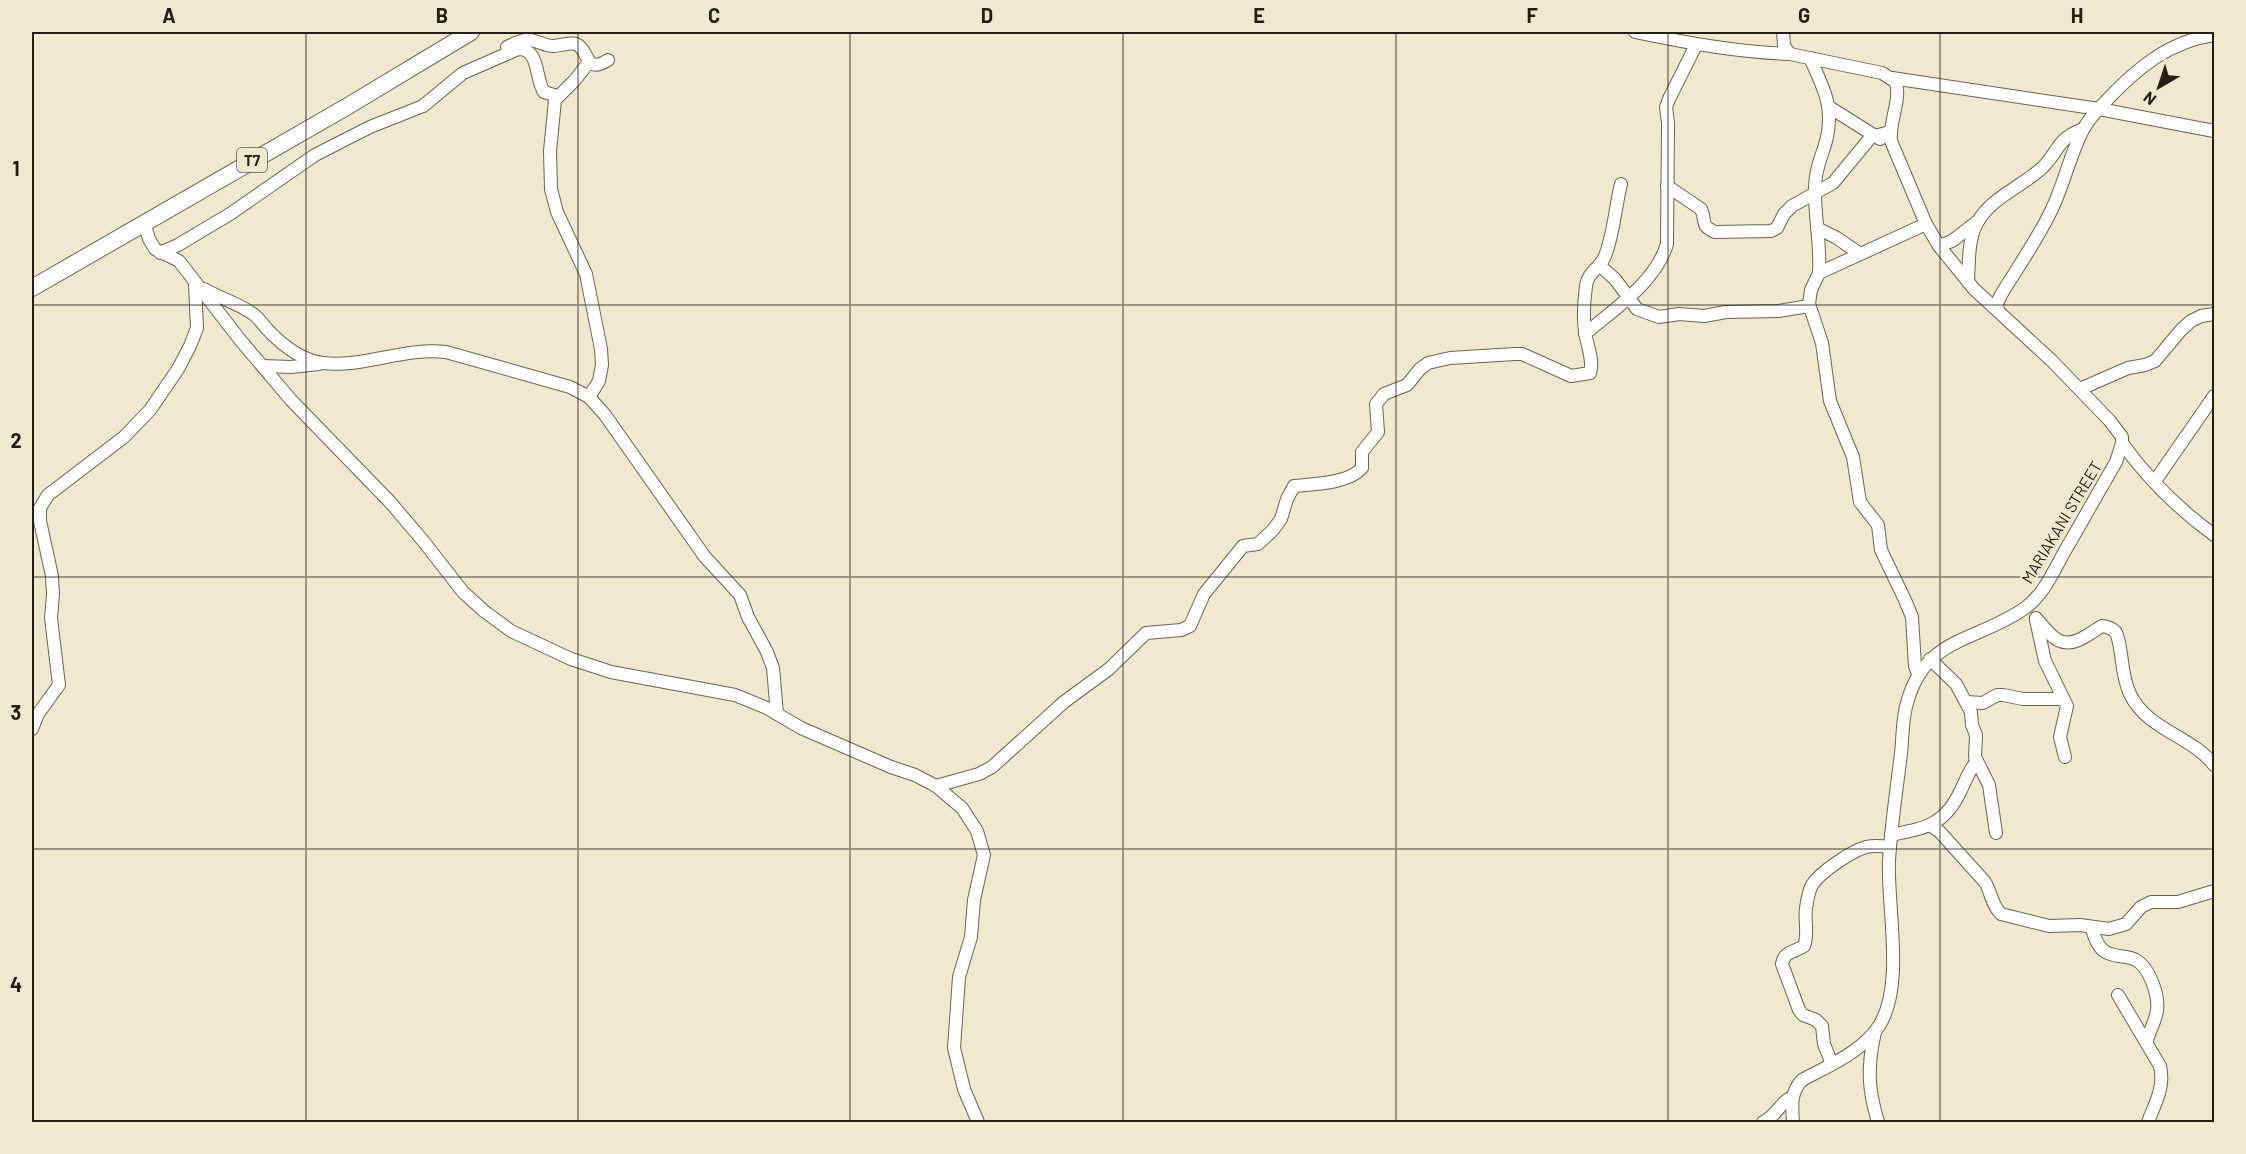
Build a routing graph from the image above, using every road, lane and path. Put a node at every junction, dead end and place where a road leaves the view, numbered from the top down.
1 (471, 32) edge
2 (1635, 32) edge
3 (1783, 32) edge
4 (2188, 32) edge
5 (2214, 35) edge
6 (2201, 37) junction
7 (1696, 45) junction
8 (1790, 54) junction
9 (1810, 58) junction
10 (608, 60) dead end
11 (590, 62) junction
12 (463, 73) junction
13 (1892, 78) junction
14 (557, 96) junction
15 (1829, 107) junction
16 (2099, 109) junction
17 (2083, 129) junction
18 (2214, 131) edge
19 (1890, 132) junction
20 (1875, 135) junction
21 (1892, 149) junction
22 (1621, 184) dead end
23 (1667, 186) junction
24 (1815, 192) junction
25 (1978, 221) junction
26 (144, 222) junction
27 (1926, 224) junction
28 (1817, 228) junction
29 (1939, 246) junction
30 (160, 253) junction
31 (1860, 254) junction
32 (1599, 265) junction
33 (1819, 273) junction
34 (1968, 282) junction
35 (195, 283) junction
36 (32, 288) edge
37 (1628, 297) junction
38 (1809, 306) junction
39 (1998, 311) junction
40 (2214, 314) edge
41 (1585, 334) junction
42 (324, 363) junction
43 (263, 366) junction
44 (2080, 389) junction
45 (2214, 396) edge
46 (589, 397) junction
47 (2122, 443) junction
48 (2156, 481) junction
49 (2208, 527) edge
50 (2214, 536) edge
51 (2033, 601) junction
52 (2036, 618) junction
53 (1930, 659) junction
54 (1918, 674) junction
55 (2063, 699) junction
56 (1966, 702) junction
57 (777, 714) junction
58 (32, 729) edge
59 (2065, 757) dead end
60 (1977, 761) junction
61 (2214, 765) edge
62 (936, 786) junction
63 (1931, 826) junction
64 (1996, 833) dead end
65 (1891, 841) junction
66 (2214, 891) edge
67 (2091, 927) junction
68 (2118, 996) dead end
69 (1875, 1032) junction
70 (2147, 1041) junction
71 (1832, 1064) junction
72 (1792, 1097) junction
73 (978, 1122) edge
74 (1763, 1122) edge
75 (1793, 1122) edge
76 (1878, 1122) edge
77 (2148, 1122) edge

1 - 26 highway, T7
2 - 7 street
3 - 8 street
4 - 6 street
5 - 6 street
6 - 16 street
7 - 8 street
7 - 23 street
8 - 9 street
9 - 13 street
9 - 15 street
10 - 11 street
11 - 12 street
11 - 14 street
12 - 14 street
12 - 30 street
13 - 16 street
13 - 19 street
14 - 46 street
15 - 20 street
15 - 24 street
16 - 17 street
16 - 18 street
17 - 25 street
17 - 39 street
19 - 20 street
19 - 21 street
20 - 21 street
20 - 24 street
21 - 27 street
22 - 32 street
23 - 24 street
23 - 37 street
24 - 28 street
25 - 29 street
25 - 34 street
26 - 30 street
26 - 36 highway, T7
27 - 29 street
27 - 31 street
28 - 31 street
28 - 33 street
29 - 34 street
30 - 35 street
31 - 33 street
32 - 37 street
32 - 41 street
33 - 38 street
34 - 39 street
35 - 42 street
35 - 43 street
35 - 58 street
37 - 38 street
37 - 41 street
38 - 54 street
39 - 44 street
40 - 44 street
41 - 62 street
42 - 43 street
42 - 46 street
43 - 57 street
44 - 47 street
45 - 48 street
46 - 57 street
47 - 48 street
47 - 51 street, MARIAKANI STREET
48 - 49 street
49 - 50 street
51 - 52 street
51 - 53 street, MARIAKANI STREET
52 - 55 street
52 - 61 street
53 - 54 street, MARIAKANI STREET
53 - 56 street
54 - 65 street, MARIAKANI STREET
55 - 56 street
55 - 59 street
56 - 60 street
57 - 62 street
60 - 63 street
60 - 64 street
62 - 73 street
63 - 65 street
63 - 67 street
65 - 69 street, MARIAKANI STREET
65 - 71 street
66 - 67 street
67 - 70 street
68 - 70 street
69 - 71 street, MARIAKANI STREET
69 - 76 street
70 - 77 street
71 - 72 street, MARIAKANI STREET
72 - 74 street, MARIAKANI STREET
72 - 75 street

